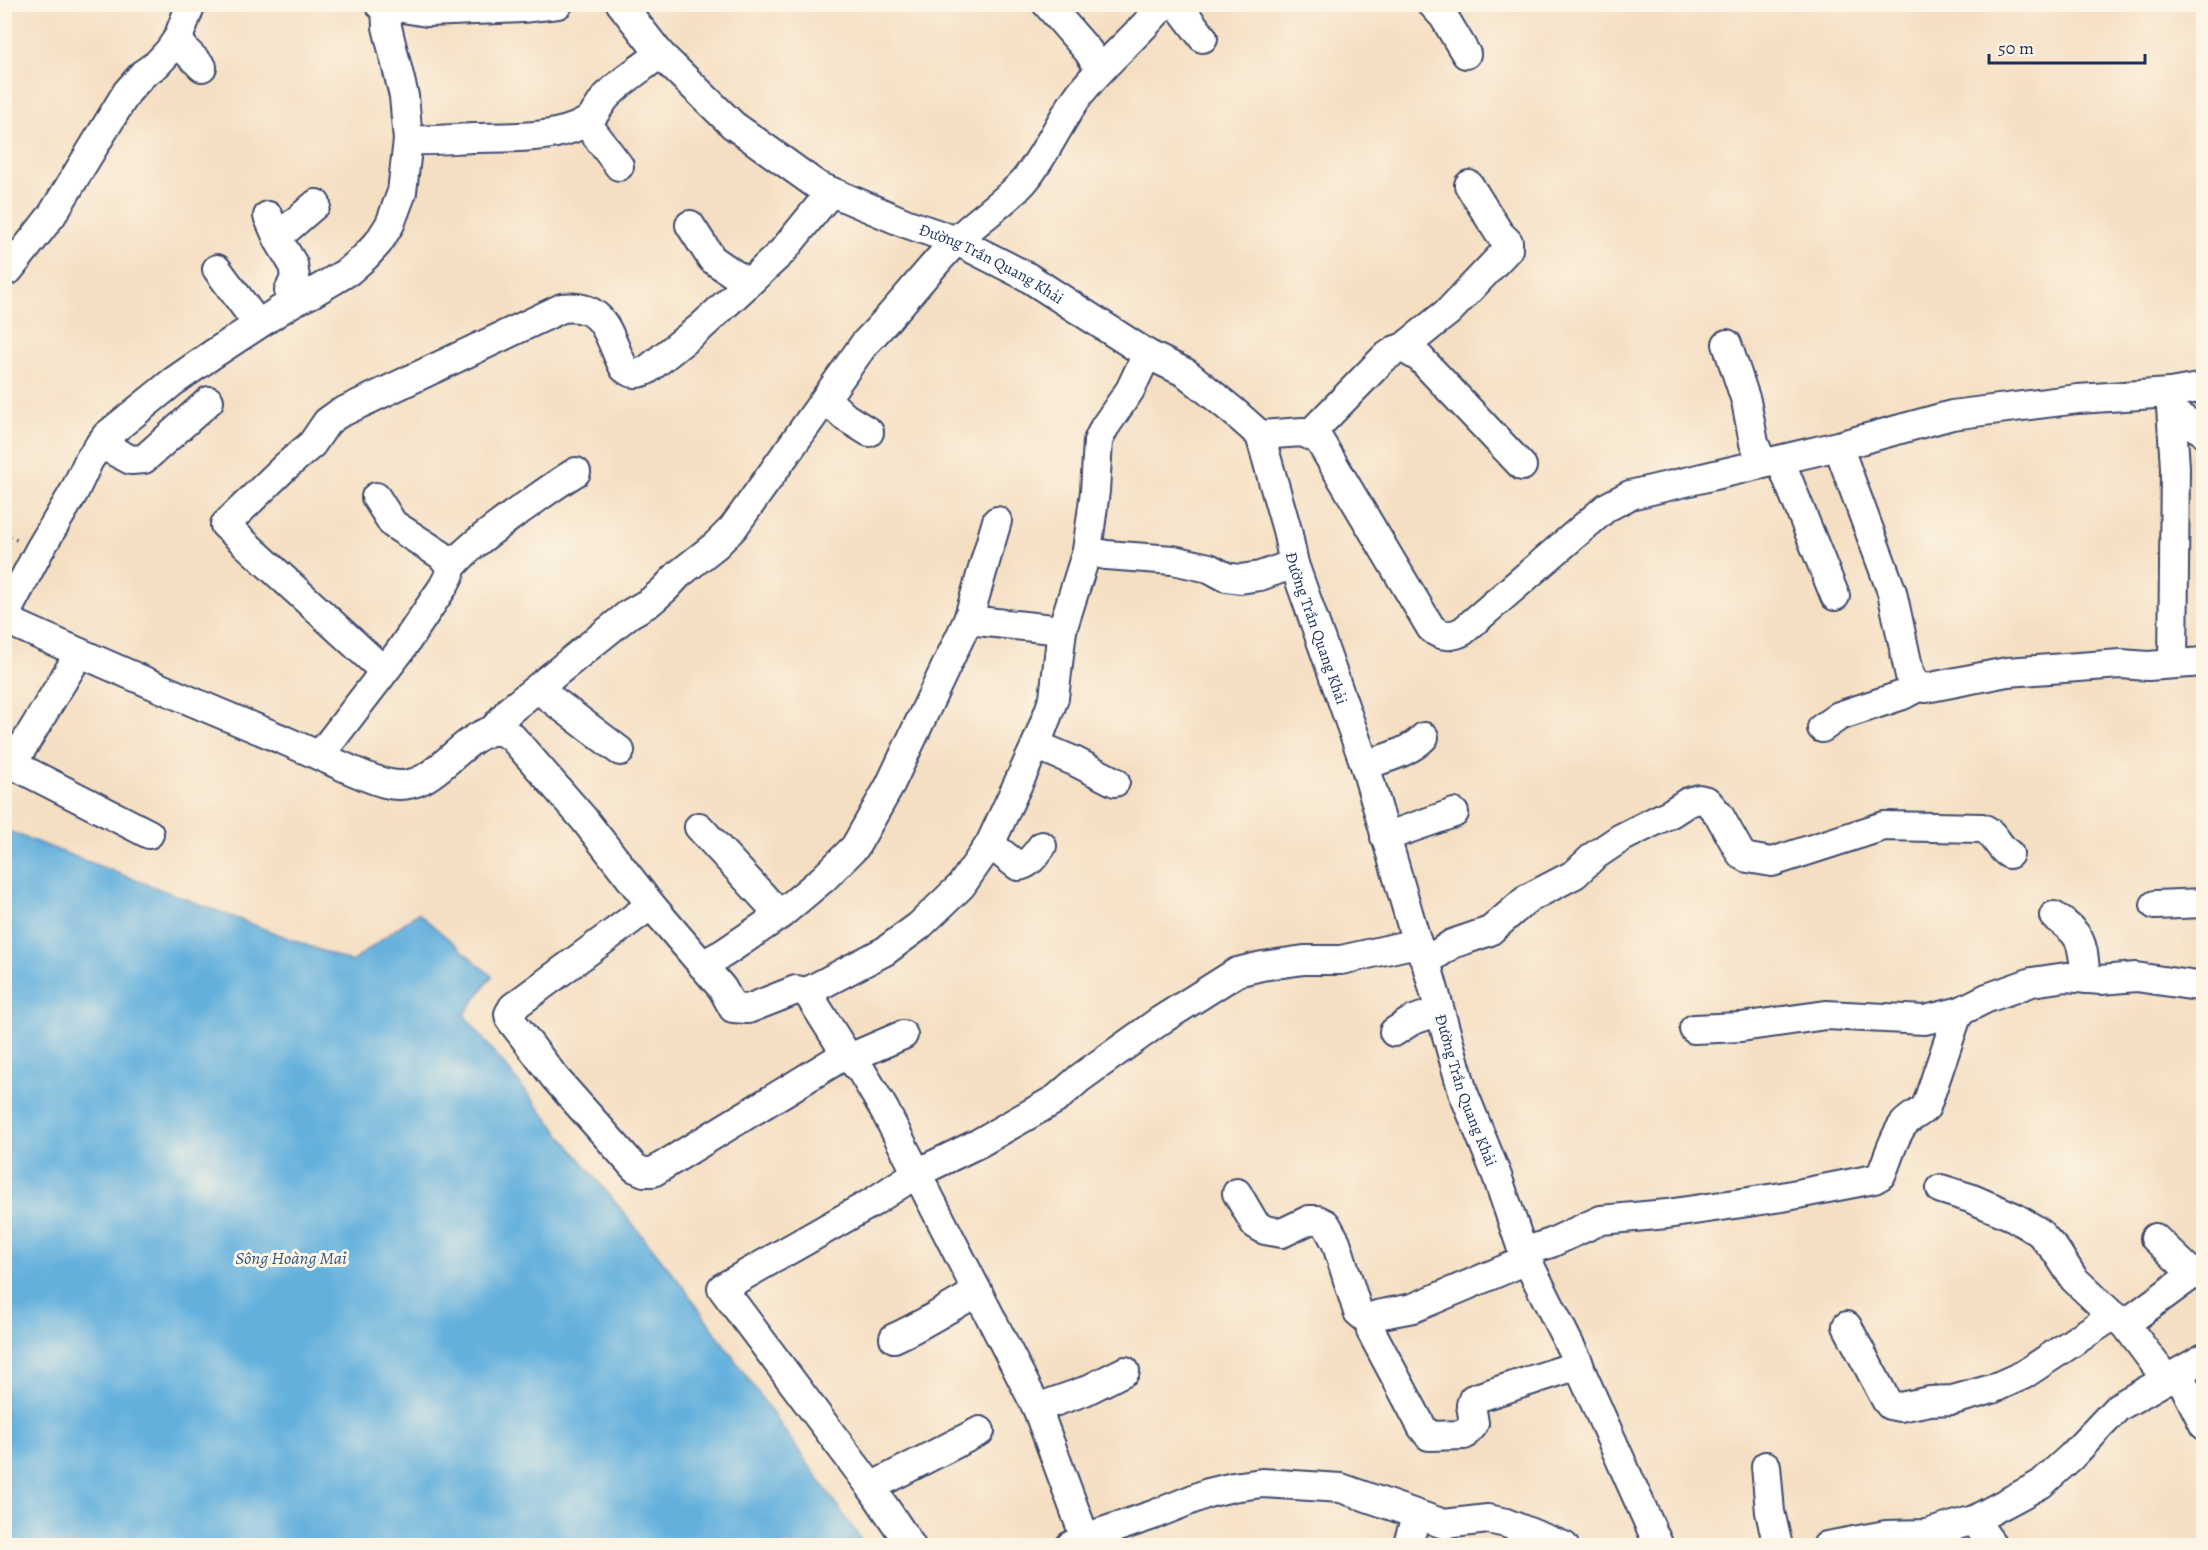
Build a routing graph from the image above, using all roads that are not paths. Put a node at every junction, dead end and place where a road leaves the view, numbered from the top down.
1 (191, 4) edge
2 (558, 4) edge
3 (621, 4) edge
4 (1047, 4) edge
5 (1164, 4) edge
6 (1177, 4) edge
7 (1432, 4) edge
8 (382, 6) edge
9 (178, 38) junction
10 (1203, 38) dead end
11 (660, 54) junction
12 (1466, 54) dead end
13 (202, 67) dead end
14 (1100, 69) junction
15 (586, 122) junction
16 (408, 140) junction
17 (619, 165) dead end
18 (1469, 185) dead end
19 (830, 193) junction
20 (316, 204) dead end
21 (690, 225) dead end
22 (957, 240) junction
23 (217, 269) dead end
24 (9, 270) dead end
25 (747, 283) junction
26 (291, 303) junction
27 (258, 323) junction
28 (1727, 344) dead end
29 (1403, 348) junction
30 (1147, 354) junction
31 (2204, 387) edge
32 (826, 399) junction
33 (209, 401) dead end
34 (2171, 403) junction
35 (869, 432) dead end
36 (2204, 432) edge
37 (1310, 434) junction
38 (1260, 435) junction
39 (100, 444) junction
40 (1838, 446) junction
41 (1772, 462) junction
42 (1522, 466) dead end
43 (576, 472) dead end
44 (376, 497) dead end
45 (997, 521) dead end
46 (1087, 551) junction
47 (1294, 564) junction
48 (450, 569) junction
49 (1835, 596) dead end
50 (4, 618) edge
51 (969, 620) junction
52 (1062, 630) junction
53 (79, 654) junction
54 (2172, 663) junction
55 (2204, 663) edge
56 (384, 671) junction
57 (1918, 687) junction
58 (538, 689) junction
59 (1822, 728) dead end
60 (492, 730) junction
61 (1424, 737) dead end
62 (1036, 745) junction
63 (620, 751) dead end
64 (320, 755) junction
65 (9, 762) edge
66 (1365, 765) junction
67 (1114, 782) dead end
68 (1454, 813) dead end
69 (699, 827) dead end
70 (149, 834) dead end
71 (1385, 837) junction
72 (990, 844) junction
73 (1042, 846) dead end
74 (2009, 854) dead end
75 (2204, 903) edge
76 (651, 905) junction
77 (2156, 905) dead end
78 (780, 915) junction
79 (2054, 916) dead end
80 (1421, 953) junction
81 (702, 965) junction
82 (2086, 979) junction
83 (2204, 987) edge
84 (807, 992) junction
85 (1438, 1011) junction
86 (1961, 1011) junction
87 (1694, 1029) dead end
88 (1394, 1032) dead end
89 (903, 1035) dead end
90 (849, 1058) junction
91 (917, 1173) junction
92 (1941, 1189) dead end
93 (1237, 1193) dead end
94 (2155, 1238) dead end
95 (1525, 1256) junction
96 (2199, 1273) edge
97 (978, 1292) junction
98 (2118, 1319) junction
99 (1370, 1322) junction
100 (1847, 1326) dead end
101 (894, 1338) dead end
102 (2204, 1358) edge
103 (1578, 1362) junction
104 (1125, 1371) dead end
105 (2173, 1376) junction
106 (1037, 1408) junction
107 (2204, 1425) edge
108 (980, 1431) dead end
109 (1766, 1466) dead end
110 (871, 1487) junction
111 (1417, 1515) junction
112 (1974, 1520) junction
113 (1081, 1543) edge
114 (911, 1545) edge
115 (1407, 1545) edge
116 (1564, 1545) edge
117 (1659, 1545) edge
118 (1778, 1545) edge
119 (1827, 1545) edge
120 (1993, 1545) edge

1 - 9 street
2 - 8 street
3 - 11 street, Đường Trần Quang Khải
4 - 14 street
5 - 14 street
6 - 10 street
7 - 12 street
8 - 16 street
9 - 13 street
9 - 24 street
11 - 15 street
11 - 19 street, Đường Trần Quang Khải
14 - 22 street
15 - 16 street
15 - 17 street
16 - 26 street
18 - 29 street
19 - 22 street, Đường Trần Quang Khải
19 - 25 street
20 - 26 street
21 - 25 street
22 - 30 street, Đường Trần Quang Khải
22 - 32 street
23 - 27 street
25 - 56 street
26 - 27 street
27 - 39 street
28 - 41 street
29 - 37 street
29 - 42 street
30 - 38 street, Đường Trần Quang Khải
30 - 46 street
31 - 34 street
32 - 35 street
32 - 58 street
33 - 39 street
34 - 36 street
34 - 40 street
34 - 54 street
37 - 38 street
37 - 41 street
38 - 47 street, Đường Trần Quang Khải
39 - 50 street
40 - 41 street
40 - 57 street
41 - 49 street
43 - 48 street
44 - 48 street
45 - 51 street
46 - 47 street
46 - 52 street
47 - 66 street, Đường Trần Quang Khải
48 - 56 street
50 - 53 street
51 - 52 street
51 - 78 street
52 - 62 street
53 - 64 street
53 - 65 street
54 - 55 street
54 - 57 street
56 - 64 street
57 - 59 street
58 - 60 street
58 - 63 street
60 - 64 street
60 - 76 street
61 - 66 street
62 - 67 street
62 - 72 street
65 - 70 street
66 - 71 street, Đường Trần Quang Khải
68 - 71 street
69 - 78 street
71 - 80 street, Đường Trần Quang Khải
72 - 73 street
72 - 84 street
74 - 80 street
75 - 77 street
76 - 81 street
76 - 90 street
78 - 81 street
79 - 82 street
80 - 85 street, Đường Trần Quang Khải
80 - 91 street
81 - 84 street
82 - 83 street
82 - 86 street
84 - 90 street
85 - 88 street
85 - 95 street, Đường Trần Quang Khải
86 - 87 street
86 - 95 street
89 - 90 street
90 - 91 street
91 - 97 street
91 - 110 street
92 - 98 street
93 - 99 street
94 - 96 street
95 - 99 street
95 - 103 street, Đường Trần Quang Khải
96 - 98 street
97 - 101 street
97 - 106 street
98 - 100 street
98 - 105 street
99 - 103 street
102 - 105 street
103 - 117 street, Đường Trần Quang Khải
104 - 106 street
105 - 107 street
105 - 112 street
106 - 113 street
108 - 110 street
109 - 118 street
110 - 114 street
111 - 113 street
111 - 115 street
111 - 116 street
112 - 119 street
112 - 120 street

